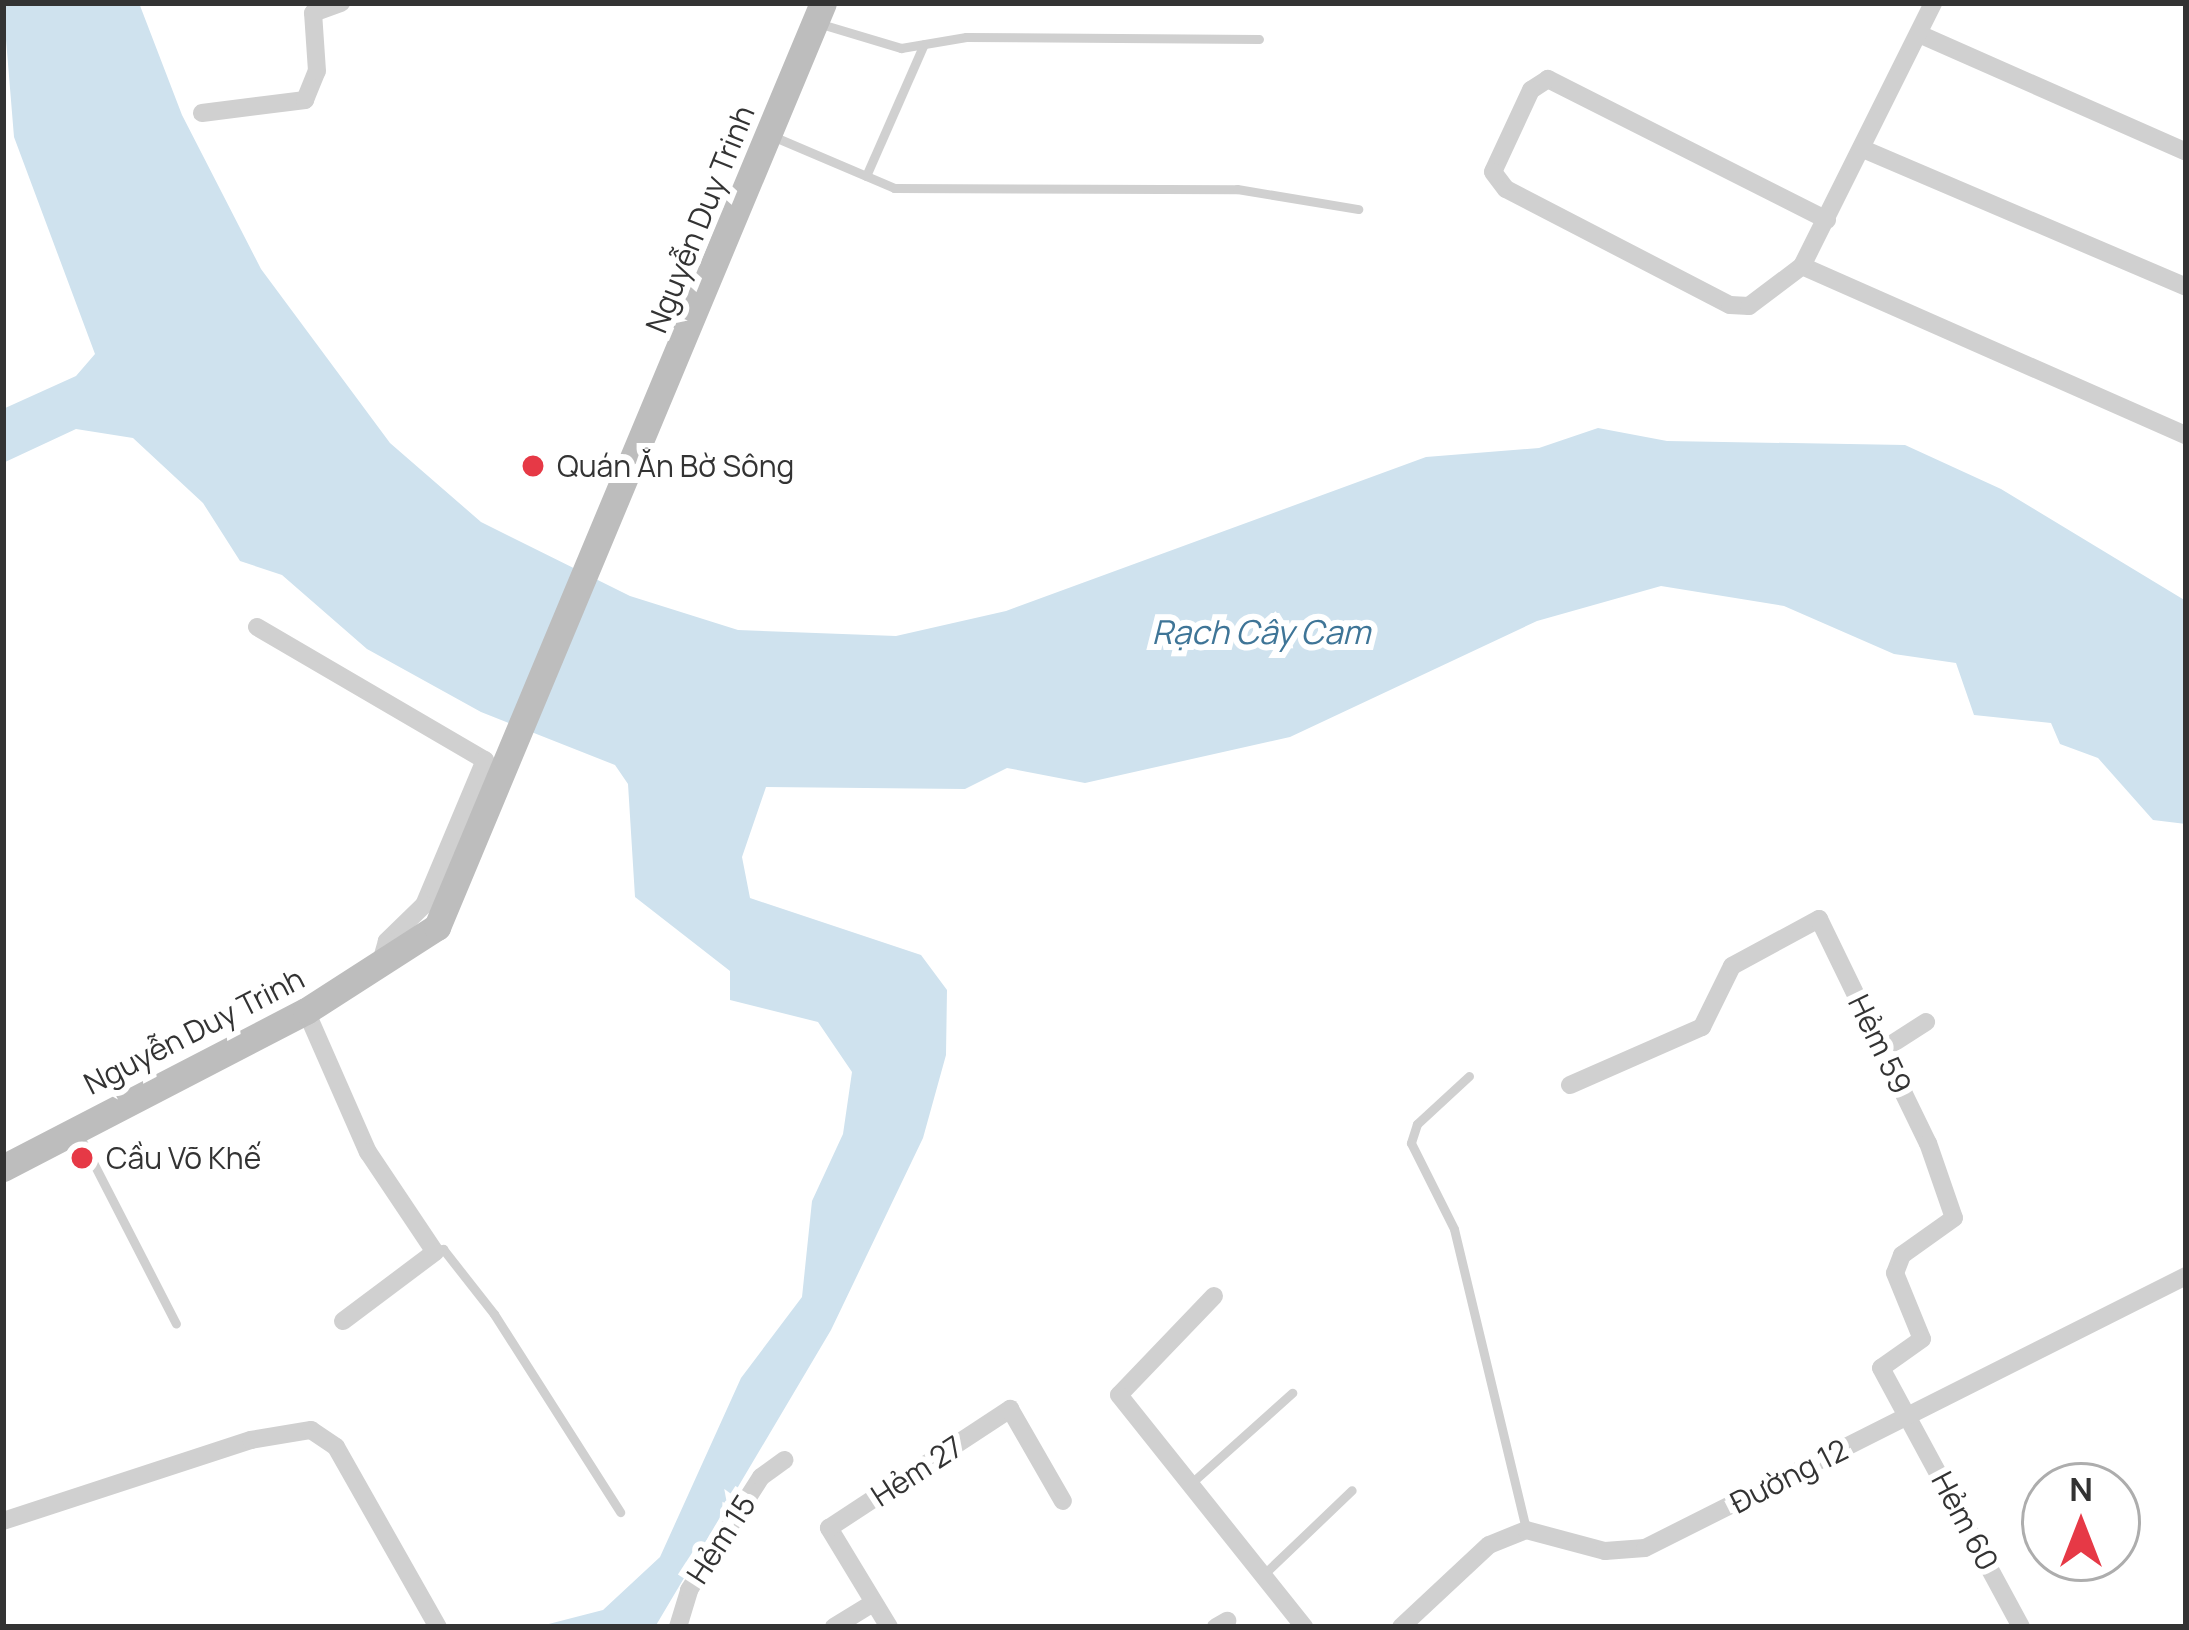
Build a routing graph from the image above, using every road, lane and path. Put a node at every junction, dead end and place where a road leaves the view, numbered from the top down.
1 (341, 3) edge
2 (1934, 3) edge
3 (819, 13) edge
4 (1919, 34) junction
5 (1259, 39) dead end
6 (925, 44) junction
7 (202, 113) dead end
8 (770, 135) junction
9 (1863, 149) junction
10 (2186, 152) edge
11 (866, 176) junction
12 (1358, 209) dead end
13 (1827, 220) junction
14 (1802, 266) junction
15 (2186, 287) edge
16 (2186, 435) edge
17 (257, 627) dead end
18 (379, 970) junction
19 (306, 1012) junction
20 (1926, 1022) dead end
21 (1884, 1049) junction
22 (1469, 1076) dead end
23 (1570, 1084) dead end
24 (76, 1130) junction
25 (3, 1168) edge
26 (435, 1252) junction
27 (2186, 1276) edge
28 (1214, 1296) dead end
29 (343, 1321) dead end
30 (176, 1324) dead end
31 (1292, 1393) dead end
32 (1908, 1416) junction
33 (784, 1460) dead end
34 (1188, 1486) junction
35 (1352, 1490) dead end
36 (1063, 1501) dead end
37 (620, 1512) dead end
38 (3, 1521) edge
39 (1526, 1530) junction
40 (1262, 1576) junction
41 (873, 1603) junction
42 (438, 1627) edge
43 (678, 1627) edge
44 (834, 1627) edge
45 (889, 1627) edge
46 (1304, 1627) edge
47 (1401, 1627) edge
48 (2021, 1627) edge

1 - 7 street
2 - 4 street
3 - 6 lane
3 - 8 main road, Nguyễn Duy Trinh
4 - 9 street
4 - 10 street
5 - 6 lane
6 - 11 lane
8 - 11 lane
8 - 18 main road, Nguyễn Duy Trinh
9 - 13 street
9 - 15 street
11 - 12 lane
13 - 14 street
13 - 14 street
14 - 16 street
17 - 18 street
18 - 19 main road, Nguyễn Duy Trinh
19 - 24 main road, Nguyễn Duy Trinh
19 - 26 street
20 - 21 street
21 - 23 street, Hẻm 59
21 - 32 street, Hẻm 59
22 - 39 lane
24 - 25 main road, Nguyễn Duy Trinh
24 - 30 lane
26 - 29 street
26 - 37 lane
27 - 32 street, Đường 12
28 - 34 street
31 - 34 lane
32 - 39 street, Đường 12
32 - 48 street, Hẻm 60
33 - 43 street, Hẻm 15
34 - 40 street
35 - 40 lane
36 - 41 street, Hẻm 27
38 - 42 street
39 - 47 street
40 - 46 street
41 - 44 street
41 - 45 street, Hẻm 27

